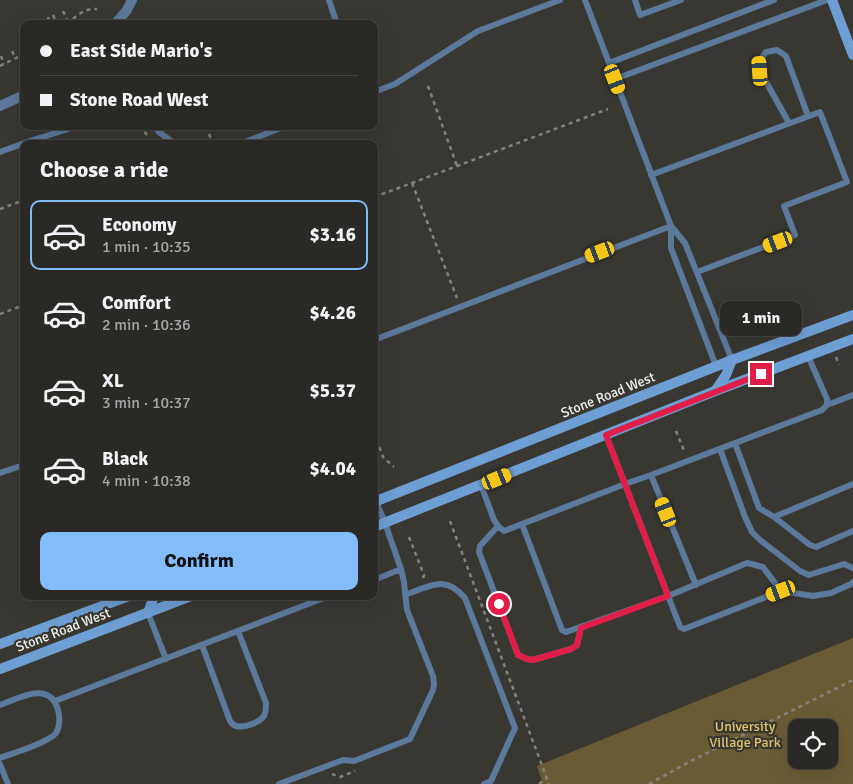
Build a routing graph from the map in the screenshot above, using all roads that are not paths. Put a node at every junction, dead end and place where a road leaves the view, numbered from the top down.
1 (132, 0) edge
2 (329, 0) edge
3 (560, 0) edge
4 (585, 0) edge
5 (634, 0) edge
6 (681, 0) edge
7 (774, 0) edge
8 (827, 0) edge
9 (832, 0) edge
10 (118, 20) edge
11 (336, 20) edge
12 (853, 56) edge
13 (609, 63) junction
14 (615, 79) junction
15 (378, 90) edge
16 (20, 97) edge
17 (0, 106) edge
18 (808, 116) junction
19 (789, 123) junction
20 (65, 130) edge
21 (158, 130) edge
22 (276, 130) edge
23 (34, 140) edge
24 (170, 140) edge
25 (250, 140) edge
26 (20, 145) edge
27 (0, 152) edge
28 (652, 175) junction
29 (671, 226) junction
30 (697, 272) junction
31 (853, 315) edge
32 (378, 338) edge
33 (853, 339) edge
34 (808, 356) junction
35 (732, 360) junction
36 (716, 366) junction
37 (715, 392) junction
38 (853, 396) edge
39 (827, 406) junction
40 (606, 435) junction
41 (735, 443) junction
42 (720, 448) junction
43 (20, 466) edge
44 (0, 473) edge
45 (651, 475) junction
46 (625, 484) junction
47 (853, 484) edge
48 (481, 486) junction
49 (378, 500) edge
50 (378, 508) edge
51 (774, 517) junction
52 (385, 523) junction
53 (522, 524) junction
54 (378, 526) edge
55 (498, 526) junction
56 (853, 531) edge
57 (853, 568) edge
58 (401, 569) junction
59 (378, 578) edge
60 (853, 582) edge
61 (696, 584) junction
62 (781, 591) junction
63 (405, 595) junction
64 (668, 596) junction
65 (117, 600) edge
66 (152, 600) edge
67 (180, 600) edge
68 (319, 600) edge
69 (148, 612) junction
70 (581, 628) junction
71 (238, 631) junction
72 (0, 644) edge
73 (202, 645) junction
74 (166, 659) junction
75 (0, 668) edge
76 (55, 701) junction
77 (0, 705) edge
78 (1, 757) edge
79 (8, 784) edge
80 (279, 784) edge
81 (484, 784) edge

1 - 10 street
2 - 11 lane
3 - 15 lane
4 - 13 lane
5 - 6 lane
7 - 13 lane
8 - 14 lane
9 - 12 main road
13 - 14 lane
14 - 28 lane
16 - 17 street
18 - 19 lane
18 - 19 lane
18 - 30 lane
19 - 28 lane
20 - 23 lane
21 - 24 lane
22 - 25 lane
26 - 27 lane
28 - 29 lane
29 - 30 lane
29 - 32 lane
29 - 36 lane
30 - 35 lane
31 - 35 main road, Stone Road West
33 - 34 main road
34 - 37 main road
34 - 39 lane
35 - 36 main road, Stone Road West
35 - 37 main road
36 - 49 main road, Stone Road West
37 - 40 main road
38 - 39 lane
39 - 41 lane
40 - 46 lane
40 - 48 main road
41 - 42 lane
41 - 51 lane
42 - 45 lane
42 - 57 lane
43 - 44 lane
45 - 46 lane
45 - 61 lane
46 - 53 lane
46 - 64 lane
47 - 51 lane
48 - 52 main road
48 - 55 lane
50 - 52 lane
51 - 56 lane
52 - 54 main road
52 - 58 lane
53 - 55 lane
53 - 70 lane
55 - 70 lane
58 - 59 lane
58 - 63 lane
60 - 62 lane
61 - 62 lane
61 - 64 lane
62 - 64 lane
63 - 80 lane
63 - 81 lane
64 - 70 lane
65 - 72 main road, Stone Road West
66 - 69 main road
67 - 69 main road, Stone Road West
68 - 71 lane
69 - 74 lane
69 - 75 main road, Stone Road West
71 - 73 lane
71 - 73 lane
73 - 74 lane
74 - 76 lane
76 - 77 lane
76 - 78 lane
78 - 79 lane

